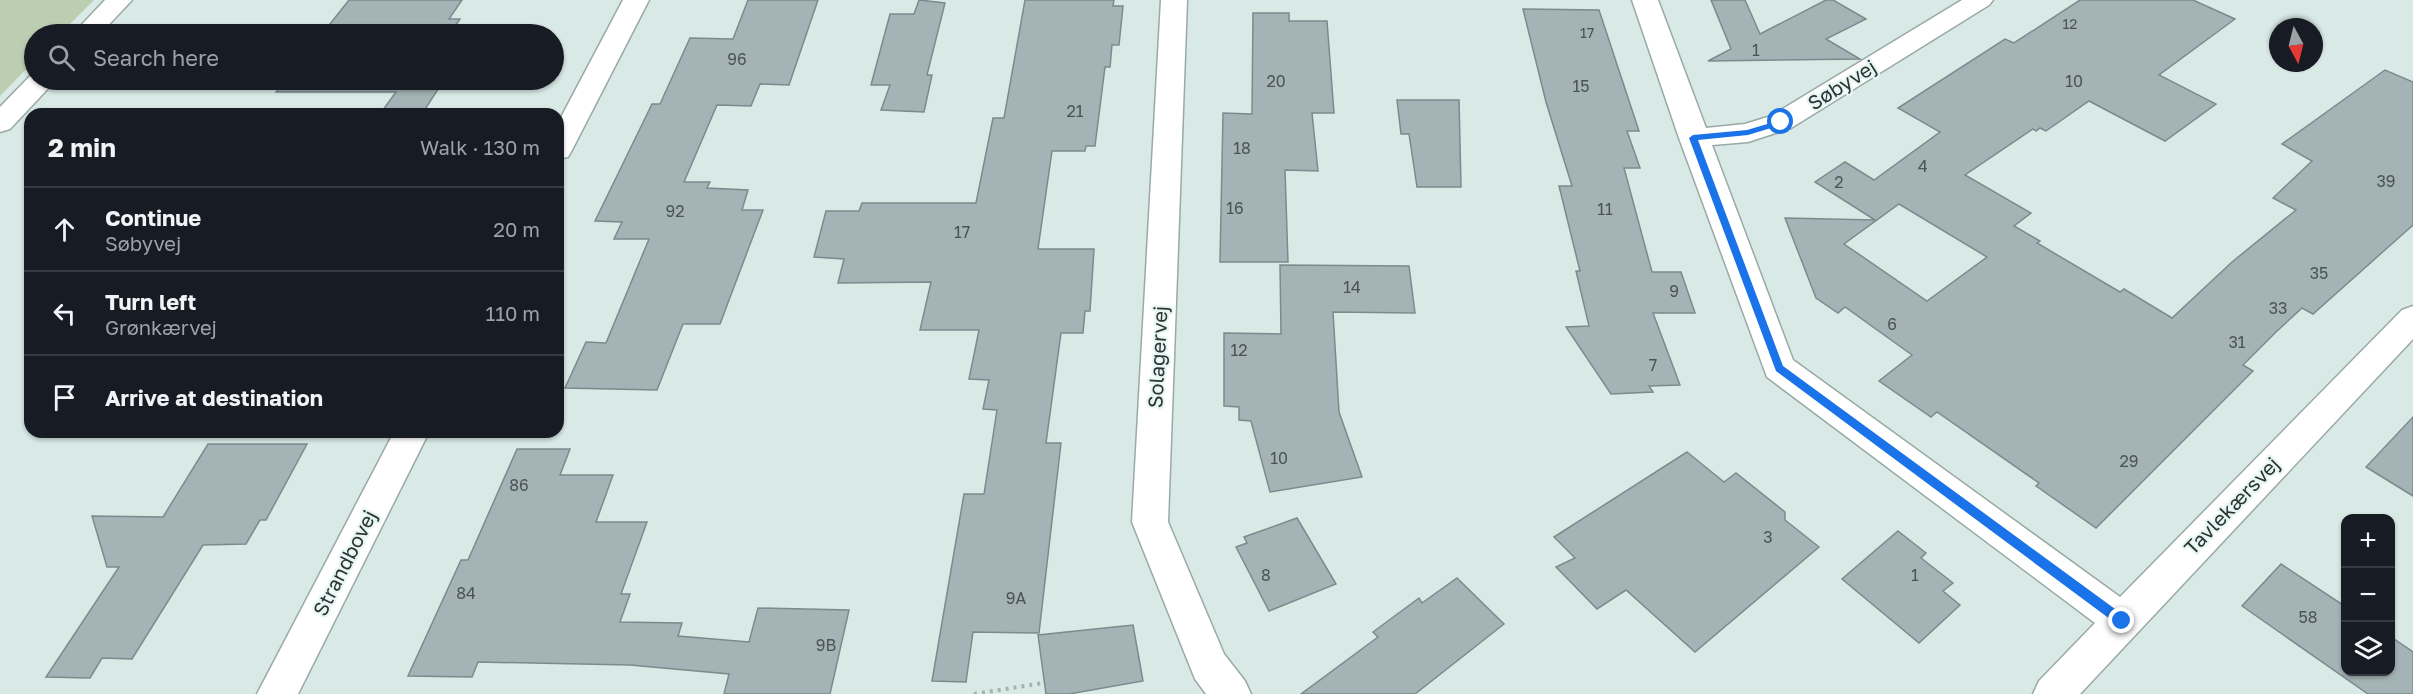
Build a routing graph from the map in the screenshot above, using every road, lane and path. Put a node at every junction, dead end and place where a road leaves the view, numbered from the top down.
1 (119, 0) edge
2 (636, 0) edge
3 (1174, 0) edge
4 (1645, 0) edge
5 (1980, 0) edge
6 (96, 24) edge
7 (32, 90) edge
8 (0, 123) edge
9 (564, 138) edge
10 (1693, 138) junction
11 (2413, 318) edge
12 (409, 438) edge
13 (2122, 621) junction
14 (1044, 683) dead end
15 (277, 694) edge
16 (974, 694) edge
17 (1231, 694) edge
18 (2053, 694) edge

1 - 6 street
2 - 9 street
3 - 17 street, Solagervej
4 - 10 street
5 - 10 street, Søbyvej
7 - 8 street
10 - 13 street
11 - 13 street, Tavlekærsvej
12 - 15 street, Strandbovej
13 - 18 street, Tavlekærsvej
14 - 16 path

